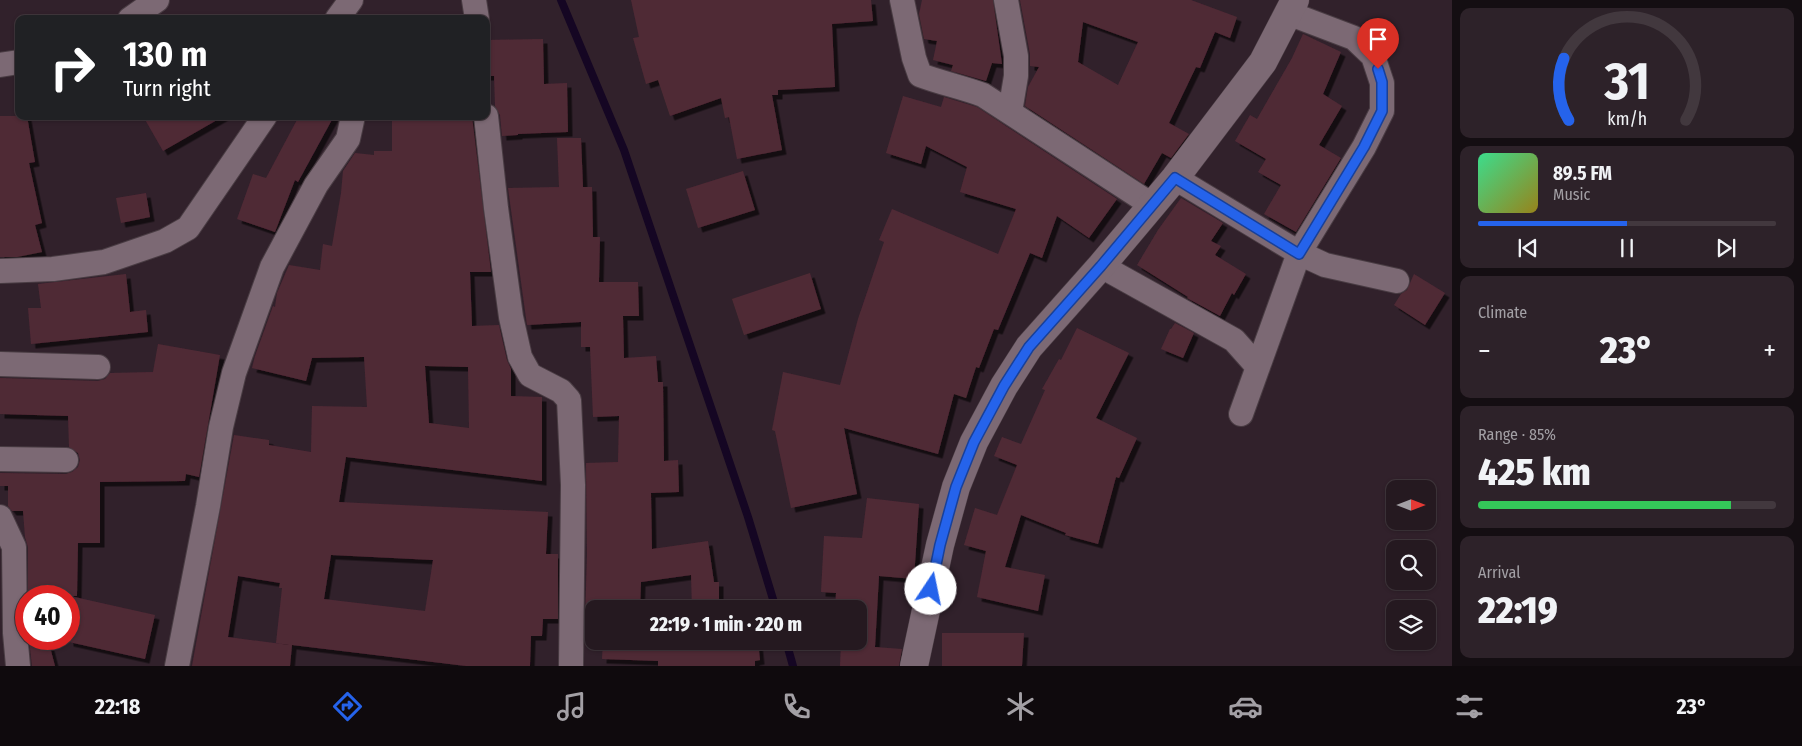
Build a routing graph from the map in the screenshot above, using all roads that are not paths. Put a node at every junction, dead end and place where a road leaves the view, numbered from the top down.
1 (157, 0) edge
2 (351, 0) edge
3 (474, 0) edge
4 (902, 0) edge
5 (1006, 0) edge
6 (1291, 6) edge
7 (136, 15) edge
8 (339, 15) edge
9 (476, 15) edge
10 (15, 63) edge
11 (0, 66) edge
12 (1010, 112) junction
13 (262, 120) edge
14 (353, 120) edge
15 (486, 120) edge
16 (1175, 178) junction
17 (1152, 205) junction
18 (1299, 254) junction
19 (1101, 266) junction
20 (0, 271) edge
21 (1397, 280) dead end
22 (0, 364) edge
23 (98, 367) dead end
24 (1258, 367) junction
25 (1241, 414) dead end
26 (0, 459) edge
27 (66, 460) dead end
28 (0, 516) edge
29 (18, 666) edge
30 (177, 666) edge
31 (570, 666) edge
32 (914, 666) edge

1 - 7 street
2 - 8 street
3 - 9 street
4 - 12 street
5 - 12 street
6 - 16 street
6 - 18 street
10 - 11 street
12 - 17 street
13 - 20 street
14 - 30 street
15 - 31 street
16 - 17 street
16 - 18 street
17 - 19 street
18 - 21 street
18 - 24 street
19 - 24 street
19 - 32 street
22 - 23 street
24 - 25 street
26 - 27 street
28 - 29 street

